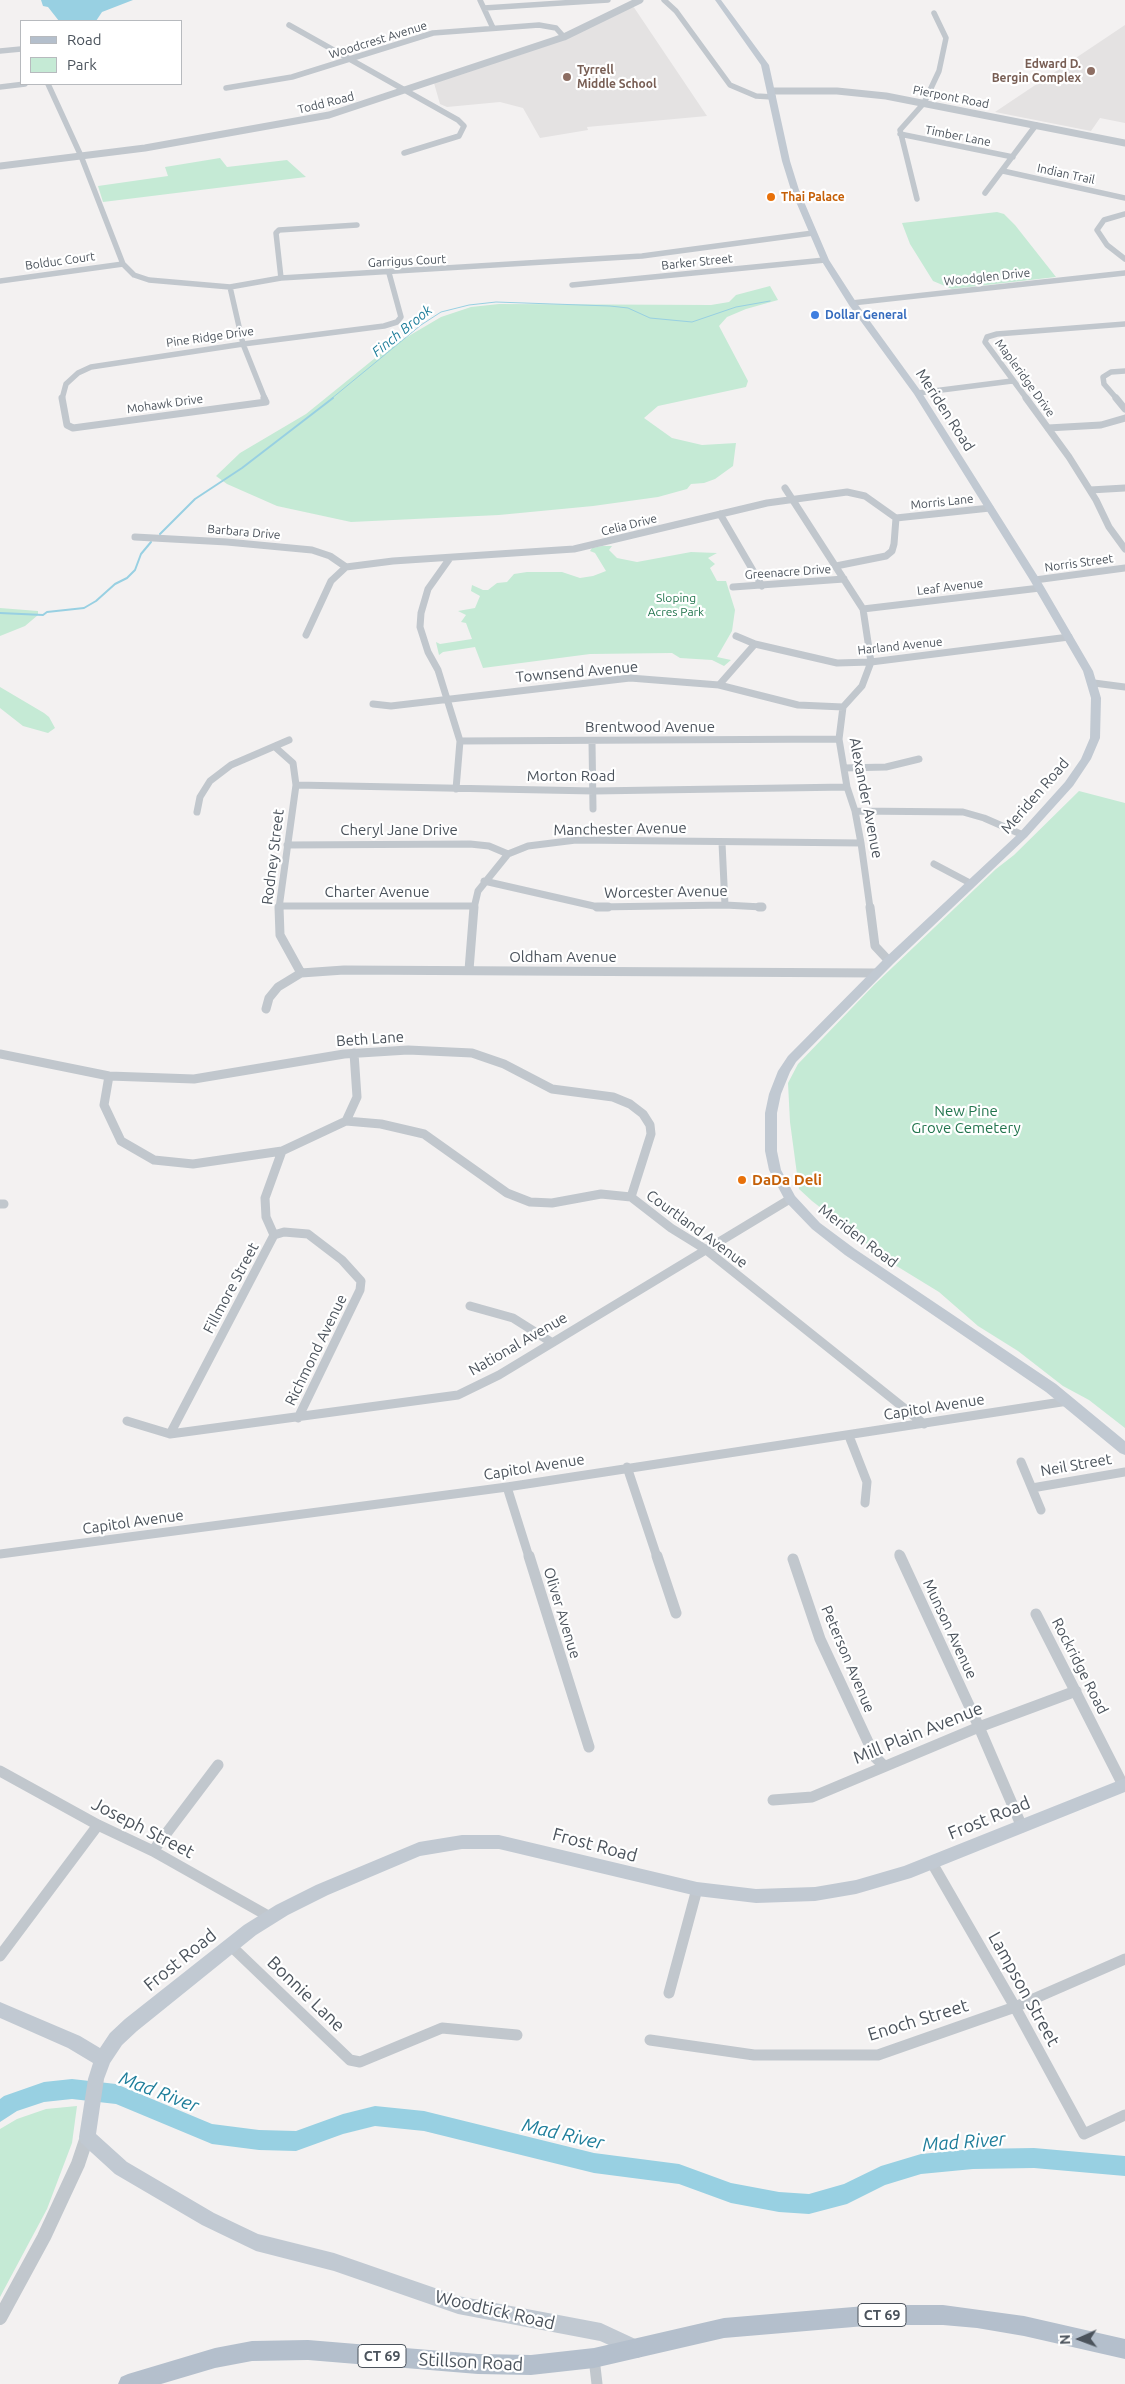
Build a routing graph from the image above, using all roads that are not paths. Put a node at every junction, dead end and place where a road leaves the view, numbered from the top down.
1 (480, 0) edge
2 (608, 0) edge
3 (640, 0) edge
4 (664, 0) edge
5 (718, 0) edge
6 (484, 8) junction
7 (934, 13) dead end
8 (289, 25) dead end
9 (493, 28) junction
10 (564, 37) junction
11 (20, 49) edge
12 (0, 51) edge
13 (349, 60) junction
14 (20, 85) edge
15 (48, 85) edge
16 (0, 87) edge
17 (226, 88) dead end
18 (404, 91) junction
19 (772, 94) junction
20 (924, 103) junction
21 (1036, 125) junction
22 (900, 134) junction
23 (1125, 143) edge
24 (404, 154) dead end
25 (80, 156) junction
26 (1012, 157) junction
27 (0, 166) edge
28 (1003, 171) junction
29 (984, 193) dead end
30 (1125, 198) edge
31 (917, 199) dead end
32 (1125, 214) edge
33 (357, 225) dead end
34 (813, 233) junction
35 (1125, 259) edge
36 (825, 260) junction
37 (123, 264) junction
38 (390, 273) junction
39 (1125, 273) edge
40 (280, 278) junction
41 (0, 281) edge
42 (572, 285) dead end
43 (230, 287) junction
44 (852, 303) junction
45 (401, 317) joint
46 (1125, 324) edge
47 (243, 344) junction
48 (1125, 371) edge
49 (1012, 381) junction
50 (918, 393) junction
51 (1125, 409) edge
52 (1125, 418) edge
53 (68, 425) joint
54 (1048, 428) junction
55 (785, 488) dead end
56 (1125, 488) edge
57 (1090, 490) junction
58 (792, 499) junction
59 (990, 508) junction
60 (720, 514) junction
61 (896, 518) junction
62 (135, 537) dead end
63 (1125, 549) edge
64 (450, 558) junction
65 (346, 566) junction
66 (836, 566) junction
67 (1125, 568) edge
68 (844, 579) junction
69 (1037, 584) junction
70 (762, 586) junction
71 (733, 587) dead end
72 (863, 609) junction
73 (306, 635) dead end
74 (736, 636) dead end
75 (1069, 637) junction
76 (756, 644) junction
77 (872, 662) junction
78 (1094, 683) junction
79 (719, 685) junction
80 (1125, 687) edge
81 (447, 700) junction
82 (373, 704) dead end
83 (842, 707) junction
84 (289, 740) dead end
85 (839, 740) junction
86 (460, 741) junction
87 (592, 742) junction
88 (275, 747) junction
89 (919, 759) dead end
90 (844, 768) junction
91 (296, 785) junction
92 (847, 787) junction
93 (456, 789) junction
94 (594, 791) junction
95 (594, 809) dead end
96 (855, 811) junction
97 (197, 812) dead end
98 (1023, 835) junction
99 (722, 843) junction
100 (861, 843) junction
101 (288, 844) junction
102 (508, 854) junction
103 (934, 864) dead end
104 (484, 881) junction
105 (970, 883) junction
106 (725, 905) junction
107 (279, 906) junction
108 (474, 906) junction
109 (762, 907) dead end
110 (889, 960) junction
111 (469, 970) junction
112 (301, 973) junction
113 (876, 973) junction
114 (266, 1009) dead end
115 (354, 1053) junction
116 (2, 1057) edge
117 (109, 1076) junction
118 (346, 1121) junction
119 (282, 1151) junction
120 (631, 1197) junction
121 (790, 1199) junction
122 (274, 1235) junction
123 (705, 1249) junction
124 (470, 1306) dead end
125 (552, 1342) junction
126 (1068, 1401) junction
127 (298, 1418) junction
128 (127, 1420) dead end
129 (924, 1424) junction
130 (170, 1434) junction
131 (849, 1436) junction
132 (1125, 1449) edge
133 (1021, 1462) dead end
134 (627, 1467) junction
135 (1125, 1472) edge
136 (507, 1488) junction
137 (1032, 1488) junction
138 (865, 1503) dead end
139 (1041, 1510) dead end
140 (2, 1554) edge
141 (899, 1554) dead end
142 (793, 1559) dead end
143 (676, 1613) dead end
144 (1036, 1614) dead end
145 (1076, 1691) junction
146 (979, 1727) junction
147 (588, 1747) dead end
148 (218, 1765) dead end
149 (884, 1766) junction
150 (0, 1771) edge
151 (1124, 1785) edge
152 (773, 1800) dead end
153 (98, 1825) junction
154 (1022, 1827) junction
155 (153, 1852) junction
156 (932, 1863) junction
157 (697, 1889) junction
158 (270, 1917) junction
159 (230, 1945) junction
160 (0, 1956) edge
161 (1125, 1959) edge
162 (669, 1993) dead end
163 (1015, 2007) junction
164 (0, 2010) edge
165 (517, 2035) dead end
166 (650, 2040) dead end
167 (103, 2059) junction
168 (1125, 2115) edge
169 (87, 2137) junction
170 (0, 2318) edge
171 (638, 2349) junction
172 (1125, 2349) edge
173 (594, 2358) junction
174 (128, 2384) edge
175 (597, 2384) edge

1 - 6 street
2 - 6 street
3 - 10 street, Todd Road
4 - 19 street
5 - 19 main road, Meriden Road
6 - 9 street
7 - 20 street
8 - 13 street
9 - 10 street, Woodcrest Avenue
9 - 13 street, Woodcrest Avenue
10 - 18 street, Todd Road
11 - 12 street
13 - 17 street, Woodcrest Avenue
13 - 18 street
14 - 16 street
15 - 25 street
18 - 24 street
18 - 25 street, Todd Road
19 - 20 street, Pierpont Road
19 - 34 main road, Meriden Road
20 - 21 street, Pierpont Road
20 - 22 street
21 - 23 street, Pierpont Road
21 - 26 street
22 - 26 street, Timber Lane
22 - 31 street
25 - 27 street, Todd Road
25 - 37 street
26 - 28 street
28 - 29 street
28 - 30 street, Indian Trail
32 - 35 street
33 - 40 street
34 - 36 main road, Meriden Road
34 - 38 street, Garrigus Court
36 - 42 street, Barker Street
36 - 44 main road, Meriden Road
37 - 41 street, Bolduc Court
37 - 43 street, Garrigus Court
38 - 40 street, Garrigus Court
38 - 45 street
39 - 44 street, Woodglen Drive
40 - 43 street, Garrigus Court
43 - 47 street
44 - 50 main road, Meriden Road
45 - 47 street, Pine Ridge Drive
46 - 49 street, Mapleridge Drive
47 - 53 street, Pine Ridge Drive
47 - 53 street, Mohawk Drive
48 - 51 street
49 - 50 street
49 - 54 street, Mapleridge Drive
50 - 59 main road, Meriden Road
52 - 54 street
54 - 57 street, Mapleridge Drive
55 - 58 street
56 - 57 street
57 - 63 street, Mapleridge Drive
58 - 60 street, Celia Drive
58 - 61 street, Celia Drive
58 - 66 street
59 - 61 street, Morris Lane
59 - 69 main road, Meriden Road
60 - 64 street, Celia Drive
60 - 70 street
61 - 66 street
62 - 65 street, Barbara Drive
64 - 65 street, Celia Drive
64 - 81 street
65 - 73 street
66 - 68 street
67 - 69 street, Norris Street
68 - 70 street, Greenacre Drive
68 - 72 street
69 - 72 street, Leaf Avenue
69 - 75 main road, Meriden Road
70 - 71 street, Greenacre Drive
72 - 77 street
74 - 76 street, Harland Avenue
75 - 77 street, Harland Avenue
75 - 78 main road, Meriden Road
76 - 77 street, Harland Avenue
76 - 79 street
77 - 83 street
78 - 80 street
78 - 98 main road, Meriden Road
79 - 81 street, Townsend Avenue
79 - 83 street, Townsend Avenue
81 - 82 street, Townsend Avenue
81 - 86 street
83 - 85 street, Alexander Avenue
84 - 88 street
85 - 87 street, Brentwood Avenue
85 - 90 street, Alexander Avenue
86 - 87 street, Brentwood Avenue
86 - 93 street
87 - 94 street
88 - 91 street, Rodney Street
88 - 97 street
89 - 90 street
90 - 92 street, Alexander Avenue
91 - 93 street, Morton Road
91 - 101 street, Rodney Street
92 - 94 street, Morton Road
92 - 96 street, Alexander Avenue
93 - 94 street, Morton Road
94 - 95 street
96 - 98 street
96 - 100 street, Alexander Avenue
98 - 105 main road, Meriden Road
99 - 100 street, Manchester Avenue
99 - 102 street, Manchester Avenue
99 - 106 street
100 - 110 street, Alexander Avenue
101 - 102 street, Cheryl Jane Drive
101 - 107 street, Rodney Street
102 - 104 street, Manchester Avenue
103 - 105 street
104 - 106 street, Worcester Avenue
104 - 108 street, Manchester Avenue
105 - 110 main road, Meriden Road
106 - 109 street, Worcester Avenue
107 - 108 street, Charter Avenue
107 - 112 street, Rodney Street
108 - 111 street, Manchester Avenue
110 - 113 main road, Meriden Road
111 - 112 street, Oldham Avenue
111 - 113 street, Oldham Avenue
112 - 114 street, Oldham Avenue
113 - 121 main road, Meriden Road
115 - 117 street, Beth Lane
115 - 118 street
115 - 120 street, Beth Lane
116 - 117 street, Beth Lane
117 - 119 street, Courtland Avenue
118 - 119 street, Courtland Avenue
118 - 120 street, Courtland Avenue
119 - 122 street, Fillmore Street
120 - 123 street, Courtland Avenue
121 - 123 street, National Avenue
121 - 126 main road, Meriden Road
122 - 127 street, Richmond Avenue
122 - 130 street, Fillmore Street
123 - 125 street, National Avenue
123 - 129 street, Courtland Avenue
124 - 125 street
125 - 127 street, National Avenue
126 - 129 street, Capitol Avenue
126 - 132 main road, Meriden Road
127 - 130 street, National Avenue
128 - 130 street
129 - 131 street, Capitol Avenue
131 - 134 street, Capitol Avenue
131 - 138 street
133 - 137 street
134 - 136 street, Capitol Avenue
134 - 143 street
135 - 137 street, Neil Street
136 - 140 street, Capitol Avenue
136 - 147 street, Oliver Avenue
137 - 139 street
141 - 146 street, Munson Avenue
142 - 149 street, Peterson Avenue
144 - 145 street, Rockridge Road
145 - 146 street, Mill Plain Avenue
145 - 151 street, Rockridge Road
146 - 149 street, Mill Plain Avenue
146 - 154 street, Munson Avenue
148 - 155 street
149 - 152 street, Mill Plain Avenue
150 - 153 street, Joseph Street
151 - 154 main road, Frost Road
153 - 155 street, Joseph Street
153 - 160 street
154 - 156 main road, Frost Road
155 - 158 street, Joseph Street
156 - 157 main road, Frost Road
156 - 163 street, Lampson Street
157 - 158 main road, Frost Road
157 - 162 street
158 - 159 main road, Frost Road
159 - 165 street, Bonnie Lane
159 - 167 main road, Frost Road
161 - 163 street, Enoch Street
163 - 166 street, Enoch Street
163 - 168 street, Lampson Street
164 - 167 main road
167 - 169 main road
169 - 170 street
169 - 171 main road, Woodtick Road
171 - 172 main road, CT 69
171 - 173 main road, Stillson Road / CT 69
173 - 174 main road, Stillson Road / CT 69
173 - 175 street

